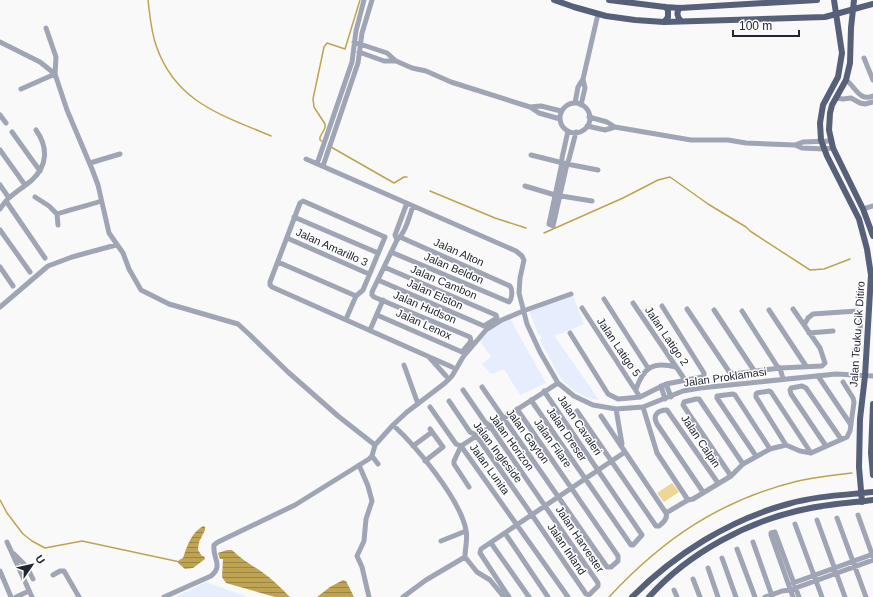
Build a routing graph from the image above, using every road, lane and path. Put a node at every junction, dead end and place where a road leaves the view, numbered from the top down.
1 (364, 0) edge
2 (372, 0) edge
3 (554, 0) edge
4 (609, 0) edge
5 (798, 0) edge
6 (817, 0) edge
7 (834, 0) edge
8 (854, 0) edge
9 (790, 2) junction
10 (873, 4) edge
11 (665, 7) junction
12 (680, 8) junction
13 (854, 9) junction
14 (598, 14) junction
15 (835, 14) junction
16 (681, 21) junction
17 (664, 22) junction
18 (46, 28) dead end
19 (0, 42) edge
20 (354, 42) junction
21 (361, 44) junction
22 (353, 50) junction
23 (360, 52) junction
24 (864, 58) dead end
25 (396, 61) junction
26 (55, 74) junction
27 (838, 77) junction
28 (583, 79) junction
29 (846, 80) junction
30 (873, 80) edge
31 (21, 89) dead end
32 (856, 92) junction
33 (873, 96) edge
34 (836, 98) junction
35 (851, 98) junction
36 (873, 102) edge
37 (575, 103) junction
38 (581, 105) junction
39 (530, 107) junction
40 (561, 111) junction
41 (0, 115) edge
42 (589, 117) junction
43 (560, 118) junction
44 (6, 123) dead end
45 (587, 126) junction
46 (615, 126) junction
47 (36, 130) dead end
48 (568, 131) junction
49 (12, 132) dead end
50 (576, 132) junction
51 (822, 142) junction
52 (832, 144) junction
53 (795, 145) junction
54 (824, 149) junction
55 (0, 150) edge
56 (120, 154) dead end
57 (531, 155) dead end
58 (306, 159) dead end
59 (90, 163) junction
60 (317, 164) junction
61 (565, 164) junction
62 (324, 166) junction
63 (598, 170) dead end
64 (40, 171) junction
65 (25, 185) junction
66 (0, 186) edge
67 (524, 186) dead end
68 (558, 195) junction
69 (35, 197) dead end
70 (7, 199) junction
71 (102, 201) junction
72 (592, 201) dead end
73 (407, 203) junction
74 (414, 206) junction
75 (873, 206) edge
76 (0, 209) edge
77 (864, 209) junction
78 (57, 214) junction
79 (294, 217) junction
80 (58, 225) dead end
81 (551, 225) dead end
82 (0, 230) edge
83 (873, 236) edge
84 (287, 238) junction
85 (398, 238) junction
86 (116, 245) junction
87 (870, 248) edge
88 (378, 253) junction
89 (391, 253) junction
90 (46, 258) dead end
91 (387, 260) junction
92 (278, 262) junction
93 (871, 264) edge
94 (0, 267) edge
95 (384, 267) junction
96 (30, 272) dead end
97 (370, 274) junction
98 (378, 280) junction
99 (13, 286) dead end
100 (571, 294) dead end
101 (356, 296) junction
102 (604, 299) dead end
103 (383, 300) junction
104 (509, 302) joint
105 (633, 303) dead end
106 (662, 306) dead end
107 (0, 307) edge
108 (582, 308) dead end
109 (687, 309) dead end
110 (793, 309) dead end
111 (714, 310) dead end
112 (769, 310) dead end
113 (522, 311) junction
114 (742, 311) dead end
115 (377, 315) junction
116 (346, 319) junction
117 (484, 326) joint
118 (804, 326) junction
119 (370, 330) junction
120 (833, 331) dead end
121 (860, 331) dead end
122 (570, 333) dead end
123 (809, 333) junction
124 (462, 352) joint
125 (428, 356) junction
126 (404, 365) dead end
127 (806, 366) junction
128 (452, 367) dead end
129 (676, 367) junction
130 (648, 368) junction
131 (778, 368) junction
132 (755, 372) junction
133 (446, 376) dead end
134 (818, 376) junction
135 (865, 376) junction
136 (873, 376) edge
137 (781, 379) junction
138 (685, 380) junction
139 (843, 382) dead end
140 (558, 383) junction
141 (663, 385) junction
142 (482, 387) dead end
143 (636, 389) junction
144 (464, 390) dead end
145 (544, 392) junction
146 (640, 396) junction
147 (668, 398) junction
148 (449, 400) dead end
149 (532, 400) junction
150 (418, 404) junction
151 (873, 404) edge
152 (430, 407) dead end
153 (643, 407) junction
154 (517, 409) junction
155 (616, 410) junction
156 (577, 411) dead end
157 (601, 416) dead end
158 (504, 418) junction
159 (851, 425) junction
160 (392, 426) junction
161 (490, 426) junction
162 (476, 435) junction
163 (841, 439) junction
164 (375, 445) junction
165 (786, 445) junction
166 (413, 446) junction
167 (461, 446) junction
168 (826, 446) junction
169 (770, 449) junction
170 (624, 450) junction
171 (811, 452) junction
172 (859, 453) junction
173 (871, 453) junction
174 (372, 456) junction
175 (756, 456) junction
176 (872, 460) edge
177 (425, 461) junction
178 (612, 461) junction
179 (378, 464) dead end
180 (743, 464) junction
181 (359, 466) junction
182 (598, 470) junction
183 (873, 475) edge
184 (731, 476) junction
185 (585, 479) junction
186 (718, 484) junction
187 (470, 487) dead end
188 (572, 488) junction
189 (703, 492) junction
190 (873, 492) edge
191 (862, 493) junction
192 (559, 497) junction
193 (688, 500) junction
194 (873, 500) edge
195 (862, 502) junction
196 (545, 506) junction
197 (666, 513) junction
198 (532, 515) junction
199 (858, 515) dead end
200 (837, 518) dead end
201 (817, 520) dead end
202 (518, 524) junction
203 (796, 524) dead end
204 (466, 531) junction
205 (505, 533) junction
206 (7, 542) dead end
207 (441, 542) dead end
208 (753, 542) dead end
209 (492, 543) junction
210 (631, 545) joint
211 (11, 550) junction
212 (737, 550) dead end
213 (873, 556) edge
214 (464, 558) junction
215 (722, 558) dead end
216 (854, 564) junction
217 (607, 567) joint
218 (708, 568) dead end
219 (0, 571) edge
220 (835, 571) junction
221 (54, 575) dead end
222 (815, 578) junction
223 (693, 579) dead end
224 (33, 580) dead end
225 (795, 585) junction
226 (789, 588) junction
227 (638, 590) junction
228 (674, 590) dead end
229 (29, 591) junction
230 (586, 594) joint
231 (772, 596) edge
232 (11, 597) edge
233 (16, 597) edge
234 (32, 597) edge
235 (79, 597) edge
236 (164, 597) edge
237 (369, 597) edge
238 (403, 597) edge
239 (504, 597) edge
240 (509, 597) edge
241 (529, 597) edge
242 (548, 597) edge
243 (568, 597) edge
244 (632, 597) edge
245 (643, 597) edge
246 (649, 597) edge
247 (677, 597) edge
248 (700, 597) edge
249 (718, 597) edge
250 (736, 597) edge
251 (754, 597) edge
252 (765, 597) edge
253 (793, 597) edge
254 (799, 597) edge
255 (822, 597) edge
256 (845, 597) edge
257 (866, 597) edge

1 - 20 street
2 - 21 street
3 - 14 main road
4 - 11 main road
5 - 9 street
6 - 9 main road
7 - 15 main road, Jalan Teuku Cik Ditiro
8 - 13 main road
9 - 12 main road
10 - 13 main road
11 - 12 main road
11 - 17 main road
12 - 16 main road
13 - 15 main road
13 - 29 main road
14 - 17 main road
14 - 28 street
15 - 16 main road
15 - 27 main road, Jalan Teuku Cik Ditiro
16 - 17 main road
18 - 26 street
19 - 26 street
20 - 21 street
20 - 22 street
21 - 23 street
21 - 25 street
22 - 23 street
22 - 60 street
23 - 25 street
23 - 62 street
24 - 30 street
25 - 39 street
26 - 31 street
26 - 59 street
27 - 29 main road
27 - 51 main road, Jalan Teuku Cik Ditiro
28 - 37 street
28 - 38 street
29 - 32 street
29 - 34 main road
32 - 33 street
32 - 35 street
34 - 35 street
34 - 52 main road
35 - 36 street
37 - 38 street
37 - 40 street
38 - 42 street
39 - 40 street
39 - 43 street
40 - 43 street
41 - 44 street
42 - 45 street
42 - 46 street
43 - 48 street
45 - 46 street
45 - 50 street
46 - 53 street
47 - 64 street
48 - 50 street
48 - 61 street
49 - 64 street
50 - 61 street
51 - 52 street
51 - 53 street
51 - 54 main road, Jalan Teuku Cik Ditiro
52 - 54 street
52 - 77 main road
53 - 54 street
54 - 87 main road, Jalan Teuku Cik Ditiro
55 - 65 street
56 - 59 street
57 - 61 street
58 - 60 street
59 - 71 street
60 - 62 street
61 - 63 street
61 - 68 street
62 - 73 street
64 - 65 street
65 - 70 street
66 - 70 street
67 - 68 street
68 - 72 street
68 - 81 street
69 - 78 street
70 - 76 street
70 - 90 street
71 - 78 street
71 - 86 street
73 - 74 street
73 - 85 street
74 - 85 street
74 - 113 street, Jalan Proklamasi
75 - 77 street
77 - 83 main road
78 - 80 street
79 - 84 street
79 - 88 street
79 - 88 street
82 - 96 street
84 - 92 street
84 - 97 street, Jalan Amarillo 3
85 - 89 street
85 - 104 street, Jalan Alton
86 - 107 street
86 - 164 street
87 - 93 main road, Jalan Teuku Cik Ditiro
88 - 89 street, Jalan Beldon
88 - 91 street
88 - 97 street
89 - 91 street
89 - 104 street, Jalan Beldon
91 - 95 street
92 - 101 street
92 - 116 street
93 - 135 main road, Jalan Teuku Cik Ditiro
94 - 99 street
95 - 98 street
95 - 117 street, Jalan Cambon
97 - 101 street
98 - 103 street, Jalan Hudson
98 - 117 street, Jalan Elston
100 - 113 street
101 - 116 street
102 - 130 street
103 - 115 street
103 - 124 street, Jalan Hudson
105 - 129 street, Jalan Latigo 2
106 - 138 street
108 - 143 street, Jalan Latigo 5
109 - 132 street
110 - 118 street
111 - 132 street
112 - 127 street
113 - 140 street, Jalan Proklamasi
113 - 150 street
114 - 131 street
115 - 119 street
115 - 124 street, Jalan Lenox
116 - 119 street
118 - 121 street
118 - 123 street
119 - 125 street
120 - 123 street
122 - 146 street
123 - 127 street
125 - 128 street
125 - 133 street
126 - 150 street
127 - 131 street
129 - 130 street
129 - 138 street, Jalan Latigo 2
130 - 143 street
131 - 132 street
131 - 137 street
134 - 135 street, Jalan Proklamasi
134 - 137 street, Jalan Proklamasi
134 - 159 street
135 - 136 street, Jalan Proklamasi
135 - 172 main road, Jalan Teuku Cik Ditiro
137 - 147 street, Jalan Proklamasi
138 - 141 street
139 - 159 street
140 - 145 street
140 - 155 street, Jalan Proklamasi
141 - 146 street
141 - 147 street
142 - 158 street, Jalan Gayton
143 - 146 street, Jalan Latigo 5
144 - 161 street, Jalan Horizon
145 - 149 street
145 - 182 street, Jalan Cavaleri
147 - 153 street, Jalan Proklamasi
148 - 162 street, Jalan Ingleside
149 - 154 street
149 - 185 street, Jalan Dreser
150 - 160 street
151 - 173 main road
152 - 167 street, Jalan Lunita
153 - 155 street, Jalan Proklamasi
153 - 193 street
154 - 158 street
154 - 188 street, Jalan Filare
155 - 170 street
156 - 178 street
157 - 170 street
158 - 161 street
158 - 192 street, Jalan Gayton
159 - 163 street
160 - 164 street
160 - 166 street
161 - 162 street
161 - 196 street, Jalan Horizon
162 - 167 street
162 - 198 street, Jalan Ingleside
163 - 168 street
163 - 168 street
164 - 174 street
165 - 169 street
165 - 171 street
165 - 171 street
166 - 177 street
166 - 177 street
167 - 187 street
167 - 202 street, Jalan Lunita
168 - 171 street
169 - 175 street
169 - 175 street
170 - 178 street
170 - 197 street
172 - 173 main road
172 - 191 main road, Jalan Teuku Cik Ditiro
173 - 176 main road
174 - 179 street
174 - 181 street
175 - 180 street
176 - 183 main road
177 - 204 street
178 - 182 street
178 - 197 street
180 - 184 street
180 - 184 street
181 - 236 street
181 - 237 street
182 - 185 street
182 - 210 street, Jalan Cavaleri
184 - 186 street
185 - 188 street
185 - 210 street, Jalan Dreser
186 - 189 street
186 - 189 street, Jalan Calpin
188 - 192 street
188 - 217 street, Jalan Filare
189 - 193 street
190 - 191 main road
191 - 195 main road, Jalan Teuku Cik Ditiro
191 - 227 main road
192 - 196 street
192 - 217 street, Jalan Gayton
193 - 197 street
194 - 195 main road
195 - 246 main road
196 - 198 street
196 - 230 street, Jalan Harvester
198 - 202 street
198 - 230 street, Jalan Inland
199 - 213 street
200 - 216 street
201 - 220 street
202 - 205 street
202 - 243 street, Jalan Lunita
203 - 222 street
204 - 207 street
204 - 214 street
205 - 209 street
205 - 242 street
206 - 211 street
208 - 231 street
209 - 240 street
209 - 241 street
211 - 224 street
211 - 229 street
212 - 251 street
213 - 216 street
214 - 238 street
214 - 239 street
215 - 250 street
216 - 220 street
216 - 257 street
218 - 249 street
219 - 232 street
220 - 222 street
220 - 256 street
221 - 235 street
222 - 225 street
222 - 255 street
223 - 248 street
225 - 226 street
225 - 226 street
225 - 254 street
226 - 231 street
226 - 253 street
227 - 244 main road
227 - 245 main road
228 - 247 street
229 - 233 street
229 - 234 street
231 - 252 street

